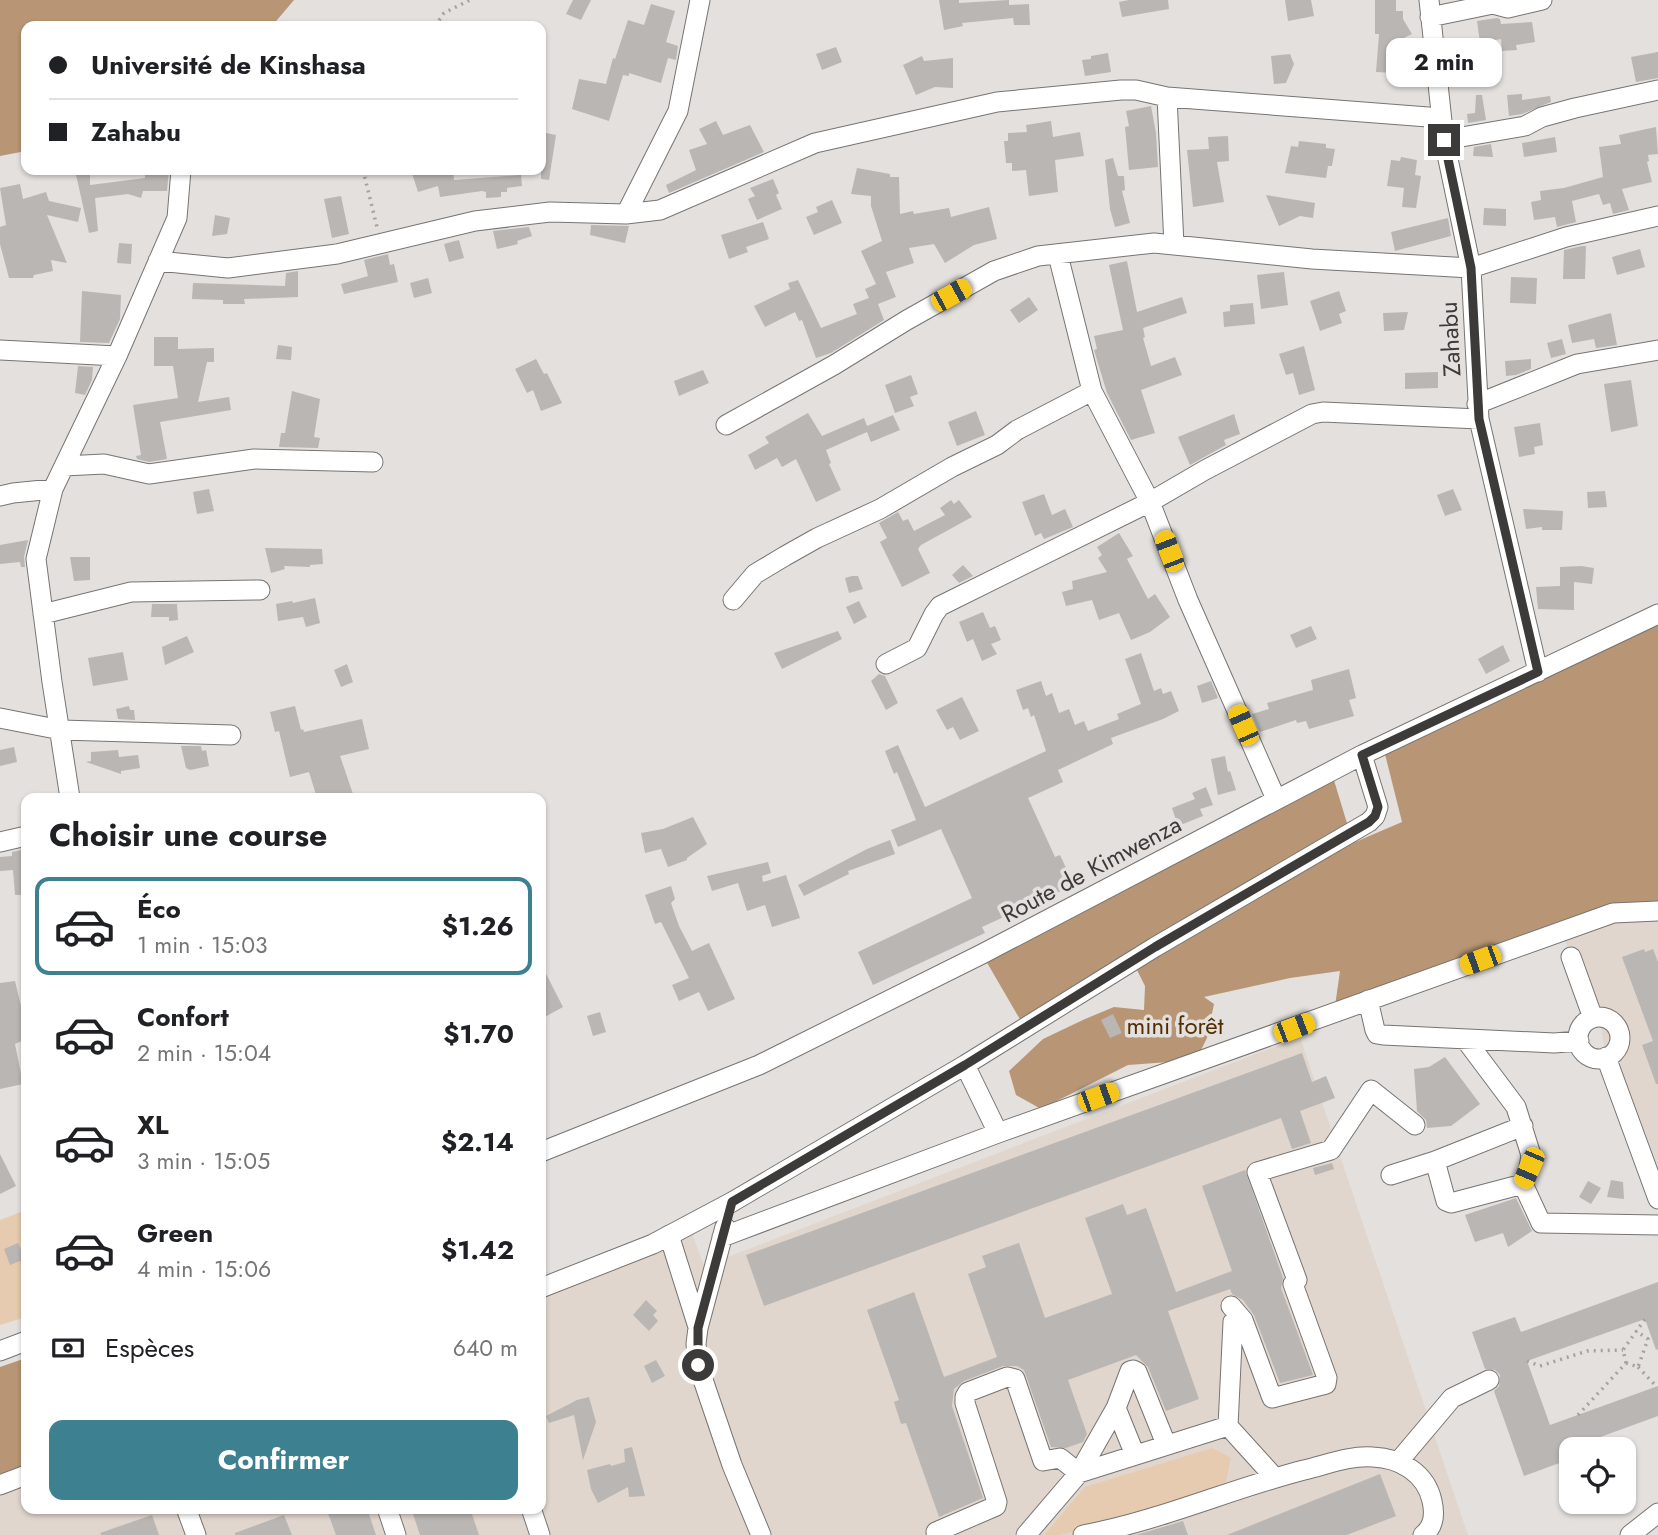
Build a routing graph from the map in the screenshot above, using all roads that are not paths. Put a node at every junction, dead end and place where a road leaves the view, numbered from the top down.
1 (700, 0) edge
2 (1542, 0) edge
3 (1429, 9) edge
4 (1658, 90) edge
5 (1167, 97) junction
6 (1441, 118) junction
7 (1444, 140) junction
8 (181, 175) edge
9 (626, 214) junction
10 (1658, 216) edge
11 (1174, 245) junction
12 (1058, 255) junction
13 (158, 261) junction
14 (1471, 268) junction
15 (0, 350) edge
16 (1658, 350) edge
17 (117, 356) junction
18 (1092, 391) junction
19 (1478, 412) junction
20 (726, 425) dead end
21 (373, 462) dead end
22 (64, 466) junction
23 (53, 489) junction
24 (0, 496) edge
25 (1150, 502) junction
26 (260, 590) dead end
27 (733, 600) dead end
28 (43, 614) junction
29 (1658, 614) edge
30 (886, 664) dead end
31 (1538, 672) junction
32 (0, 719) edge
33 (61, 730) junction
34 (231, 735) dead end
35 (1362, 755) junction
36 (69, 793) edge
37 (1276, 799) junction
38 (21, 836) edge
39 (0, 842) edge
40 (1658, 911) edge
41 (1570, 957) dead end
42 (1368, 1000) junction
43 (1593, 1018) junction
44 (1465, 1039) junction
45 (1579, 1041) junction
46 (1605, 1057) junction
47 (965, 1065) junction
48 (1415, 1125) dead end
49 (1523, 1126) junction
50 (998, 1133) junction
51 (546, 1150) edge
52 (1436, 1161) junction
53 (1391, 1175) dead end
54 (1523, 1184) junction
55 (1658, 1199) edge
56 (732, 1202) junction
57 (1658, 1225) edge
58 (669, 1236) junction
59 (722, 1237) junction
60 (546, 1286) edge
61 (698, 1328) junction
62 (21, 1344) edge
63 (0, 1351) edge
64 (1489, 1380) dead end
65 (1116, 1408) junction
66 (1228, 1426) junction
67 (1166, 1444) junction
68 (1135, 1455) junction
69 (1398, 1462) junction
70 (1079, 1473) junction
71 (21, 1477) edge
72 (1275, 1478) junction
73 (0, 1485) edge
74 (1658, 1513) edge
75 (188, 1514) edge
76 (389, 1514) edge
77 (533, 1514) edge
78 (936, 1532) dead end
79 (196, 1535) edge
80 (396, 1535) edge
81 (540, 1535) edge
82 (761, 1535) edge
83 (1026, 1535) edge
84 (1083, 1535) edge
85 (1423, 1535) edge
86 (1630, 1535) edge

1 - 9 street
2 - 3 street
3 - 6 street, Zahabu
4 - 7 street
5 - 6 street
5 - 9 street
5 - 11 street
6 - 7 street, Zahabu
7 - 14 street, Zahabu
8 - 13 street
9 - 13 street
10 - 14 street
11 - 12 street
11 - 14 street
12 - 18 street
12 - 20 street
13 - 17 street
14 - 19 street, Zahabu
15 - 17 street
16 - 19 street
17 - 22 street
18 - 25 street
18 - 27 street
19 - 25 street
19 - 31 street, Zahabu
21 - 22 street
22 - 23 street
23 - 24 street
23 - 28 street
25 - 30 street
25 - 37 street
26 - 28 street
28 - 33 street
29 - 31 street, Route de Kimwenza
31 - 35 street, Route de Kimwenza
32 - 33 street
33 - 34 street
33 - 36 street
35 - 37 street, Route de Kimwenza
35 - 47 street
37 - 51 street, Route de Kimwenza
38 - 39 street
40 - 42 street
41 - 43 street
42 - 44 street
42 - 50 street
43 - 45 street
43 - 46 street
44 - 45 street
44 - 49 street
45 - 46 street
46 - 55 street
47 - 50 street
47 - 56 street
48 - 66 street
49 - 52 street
49 - 54 street
50 - 59 street
52 - 53 street
52 - 54 street
54 - 57 street
56 - 58 street
56 - 59 street
58 - 60 street
58 - 61 street
59 - 61 street
61 - 82 street
62 - 63 street
64 - 69 street
65 - 67 street
65 - 68 street
65 - 70 street
66 - 67 street
66 - 72 street
67 - 68 street
68 - 70 street
69 - 72 street
69 - 85 street
70 - 78 street
70 - 83 street
71 - 73 street
72 - 84 street
74 - 86 street
75 - 79 street
76 - 80 street
77 - 81 street

